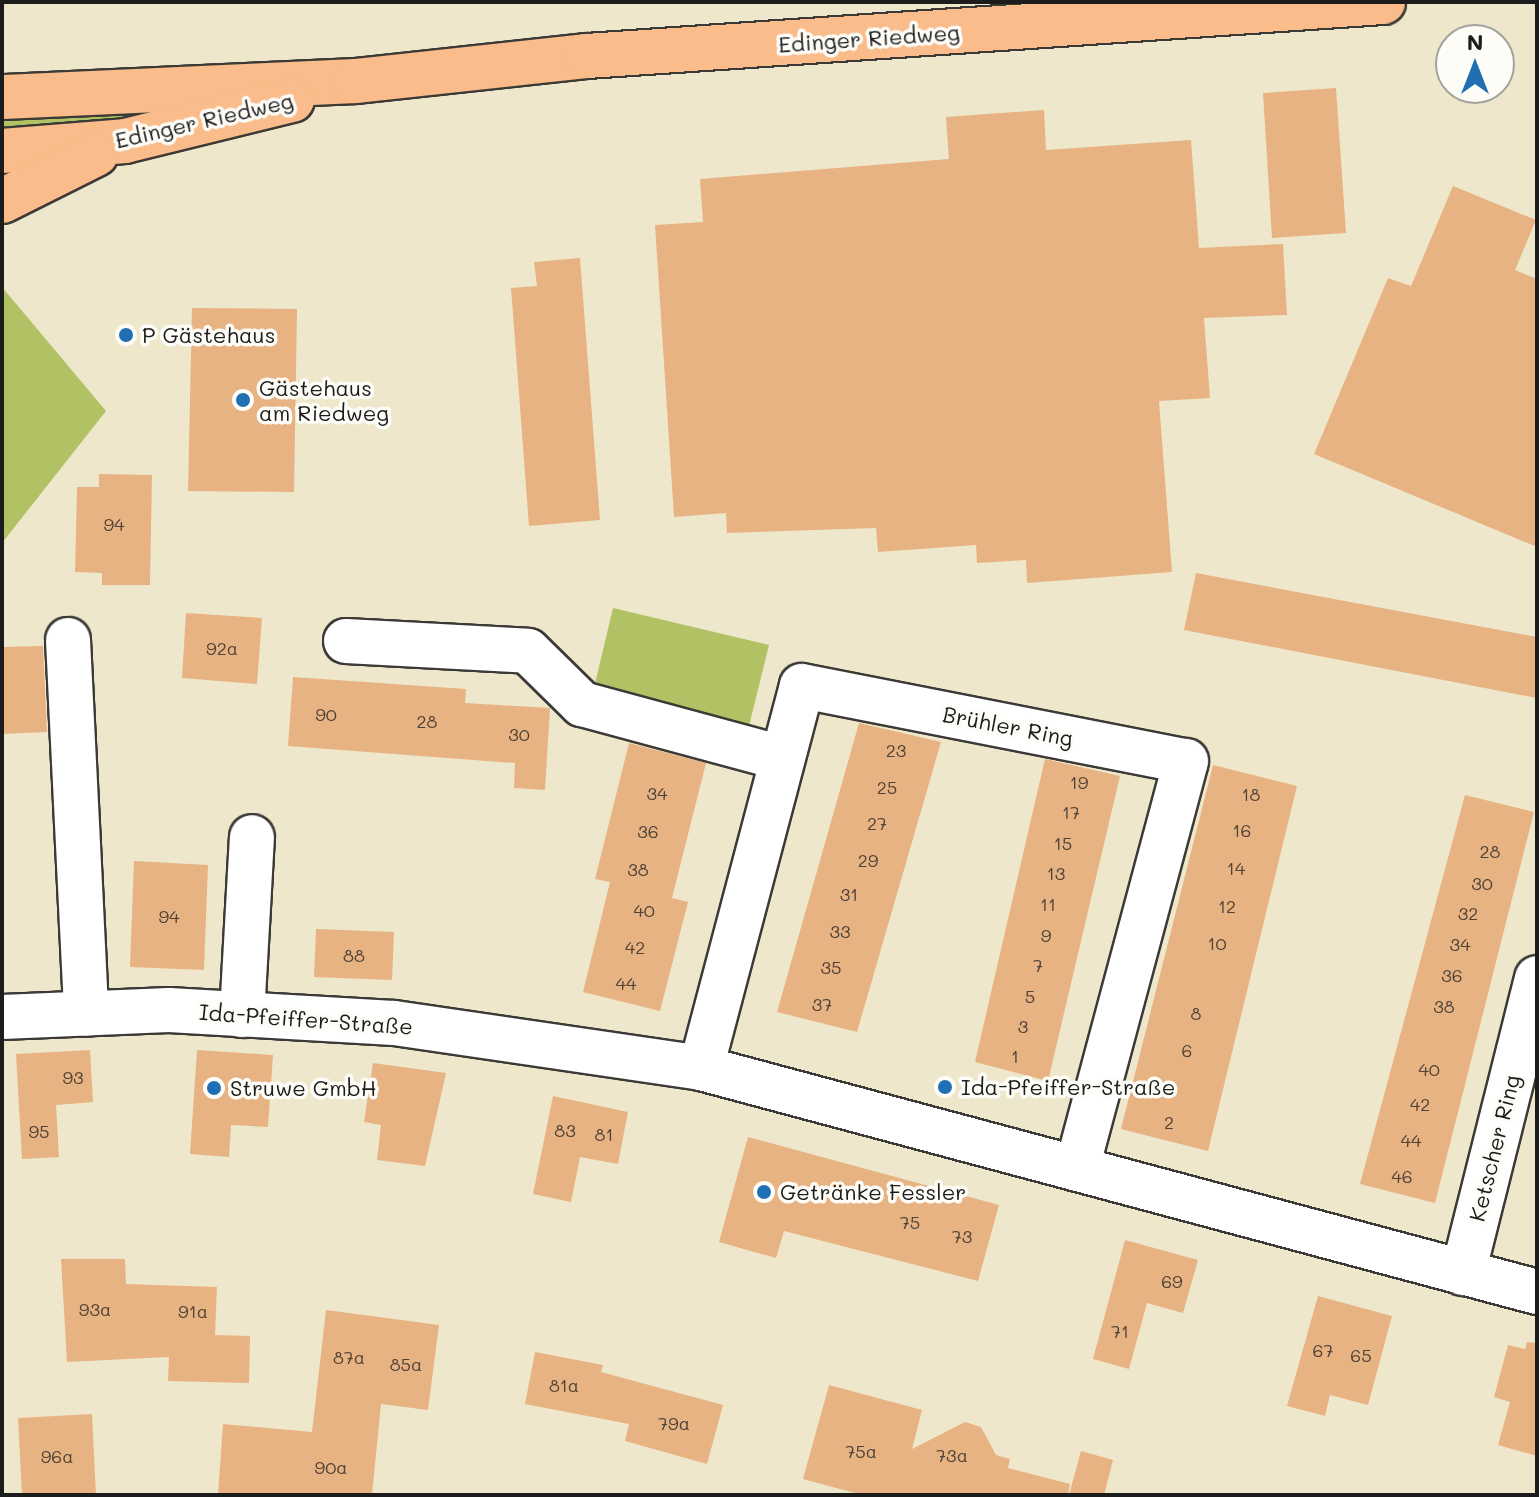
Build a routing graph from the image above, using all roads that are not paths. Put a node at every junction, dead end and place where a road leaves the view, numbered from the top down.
1 (1383, 2) edge
2 (356, 81) junction
3 (2, 97) edge
4 (125, 141) junction
5 (2, 151) edge
6 (2, 201) edge
7 (68, 640) dead end
8 (346, 641) dead end
9 (782, 758) junction
10 (252, 837) dead end
11 (1537, 978) edge
12 (86, 1014) junction
13 (242, 1015) junction
14 (2, 1017) edge
15 (701, 1068) junction
16 (1077, 1169) junction
17 (1463, 1273) junction
18 (1537, 1292) edge

1 - 2 main road, Edinger Riedweg
2 - 3 main road, Edinger Riedweg
2 - 4 main road, Edinger Riedweg
4 - 5 main road, Edinger Riedweg
4 - 6 main road
7 - 12 street
8 - 9 street
9 - 15 street, Brühler Ring
9 - 16 street, Brühler Ring
10 - 13 street
11 - 17 street, Ketscher Ring
12 - 13 street, Ida-Pfeiffer-Straße
12 - 14 street, Ida-Pfeiffer-Straße
13 - 15 street, Ida-Pfeiffer-Straße
15 - 16 street, Ida-Pfeiffer-Straße
16 - 17 street, Ida-Pfeiffer-Straße
17 - 18 street, Ida-Pfeiffer-Straße

